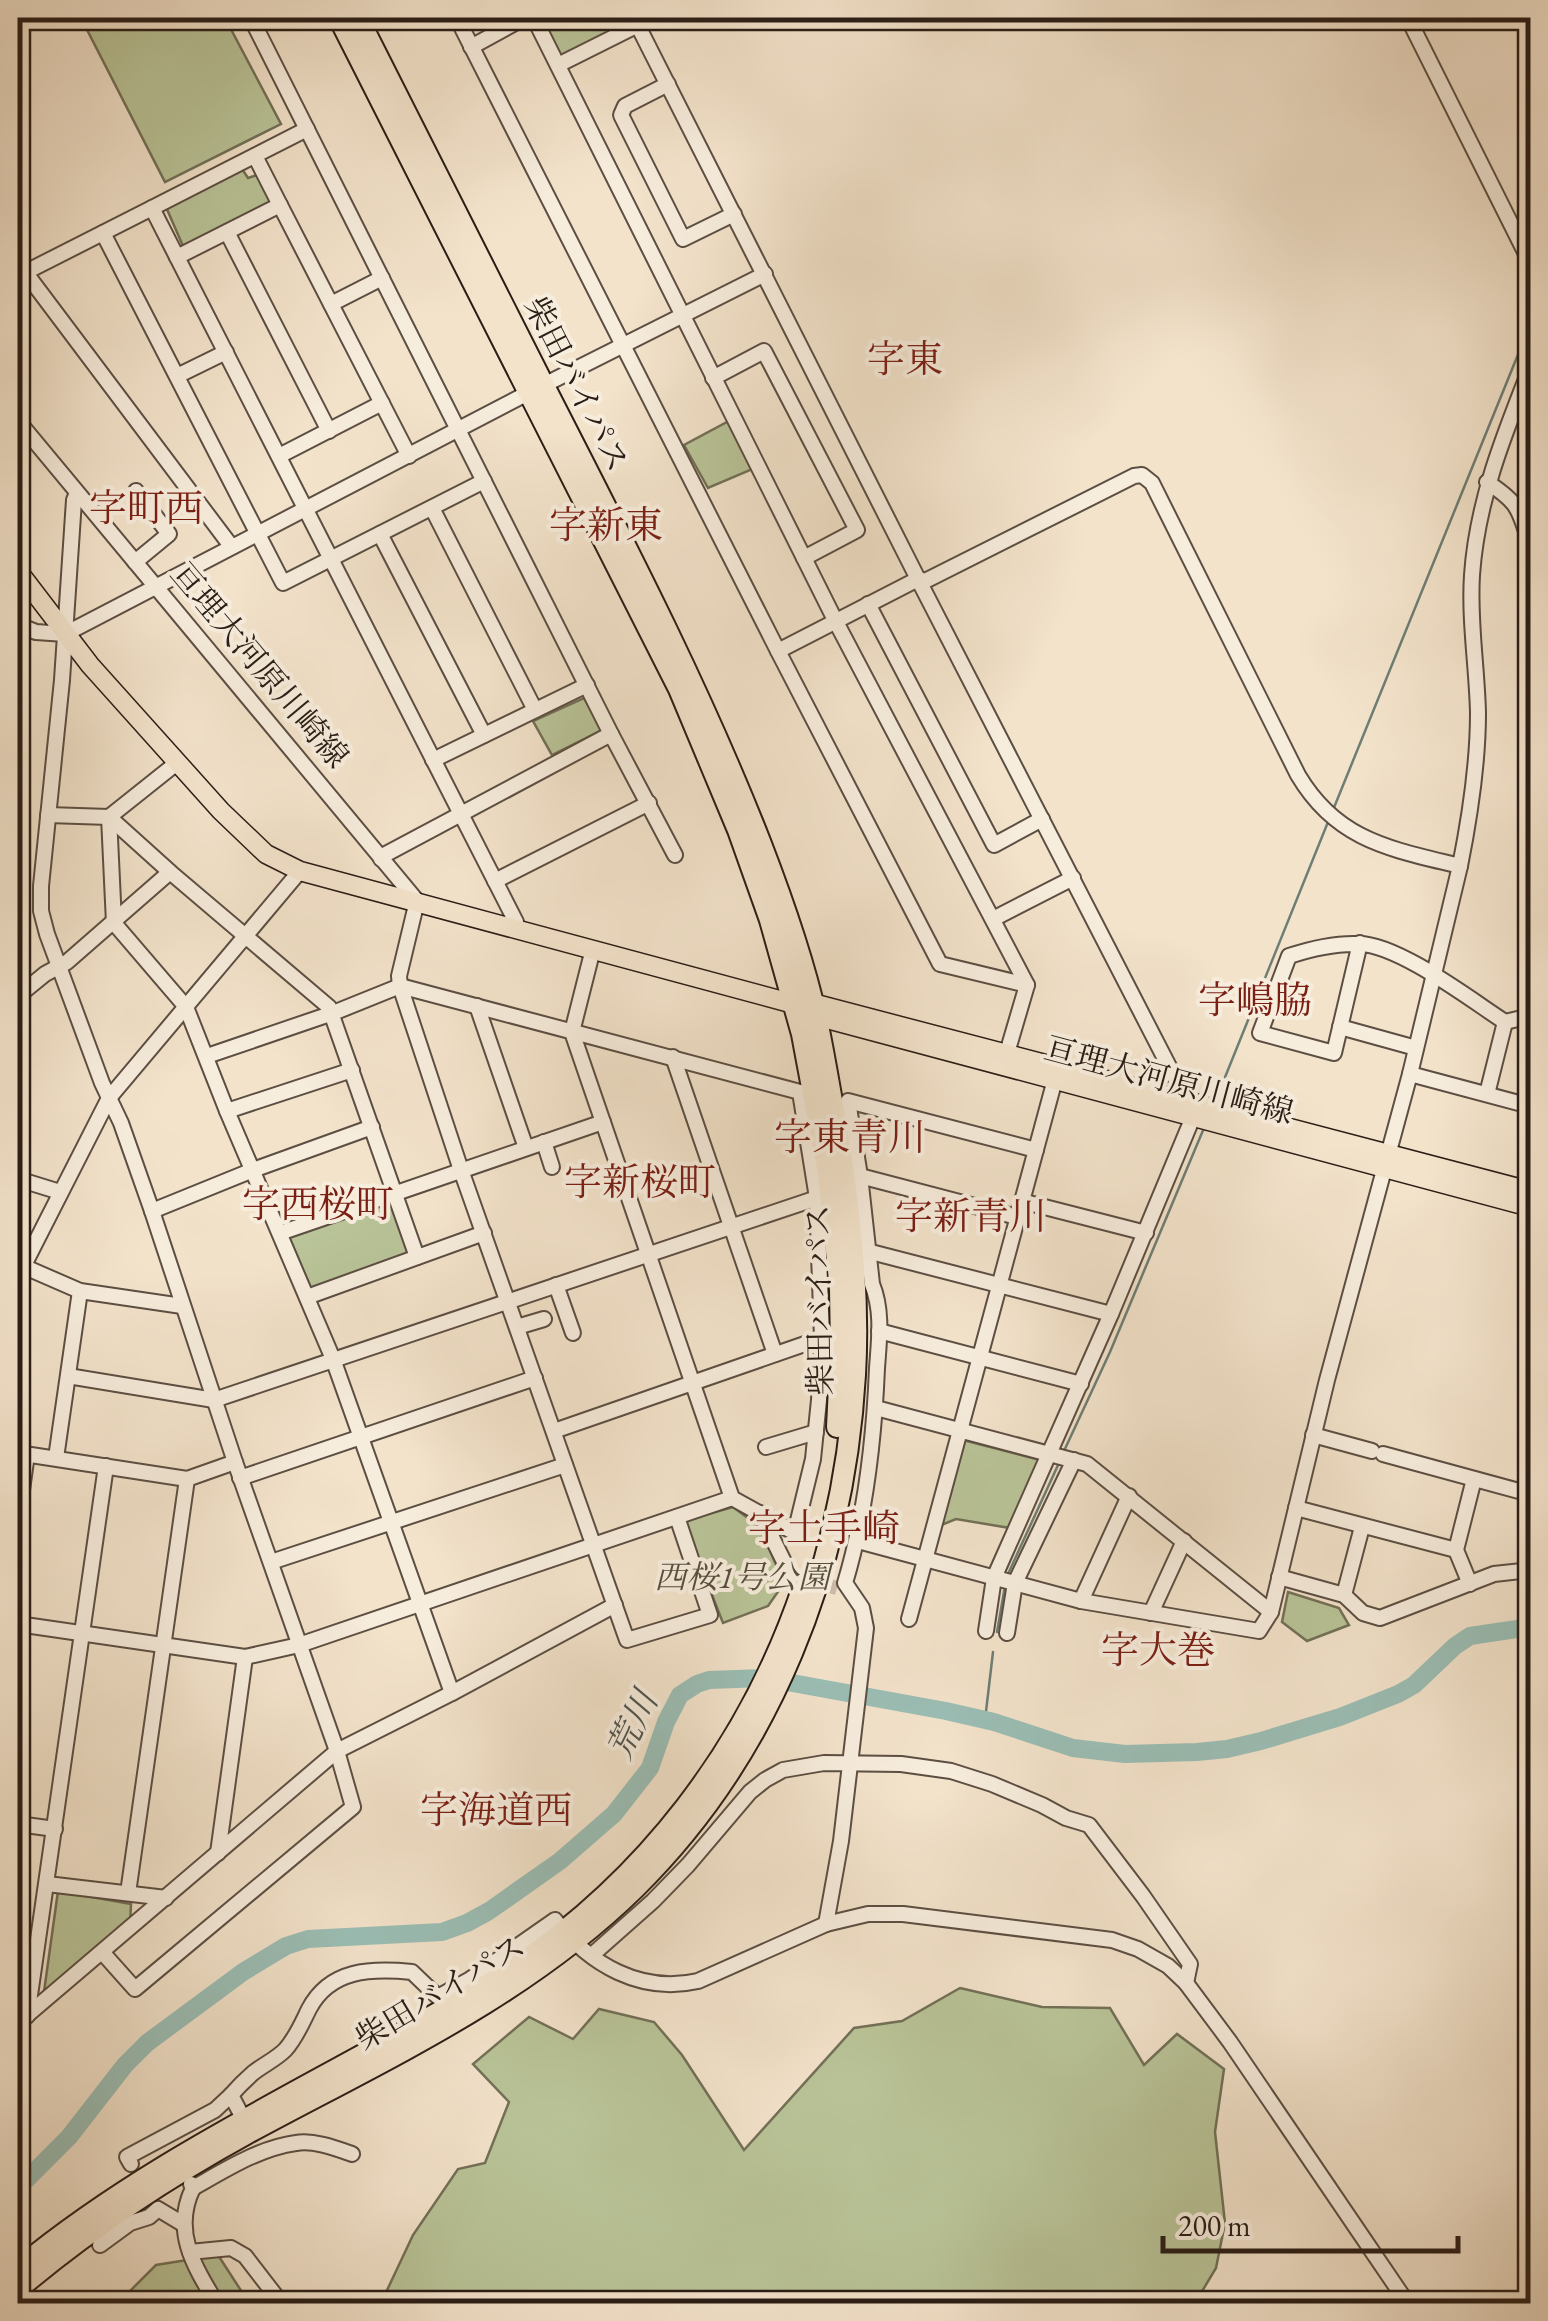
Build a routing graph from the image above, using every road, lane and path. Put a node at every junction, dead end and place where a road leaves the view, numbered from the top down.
1 (251, 18) edge
2 (339, 18) edge
3 (358, 18) edge
4 (456, 18) edge
5 (524, 18) edge
6 (534, 18) edge
7 (1408, 18) edge
8 (636, 21) edge
9 (472, 47) junction
10 (558, 65) junction
11 (668, 84) junction
12 (307, 129) junction
13 (255, 156) junction
14 (280, 205) junction
15 (152, 208) junction
16 (734, 214) junction
17 (227, 232) junction
18 (103, 233) junction
19 (177, 257) junction
20 (1530, 262) edge
21 (21, 274) edge
22 (765, 274) junction
23 (382, 278) junction
24 (331, 304) junction
25 (684, 314) junction
26 (623, 346) junction
27 (226, 352) junction
28 (1530, 369) edge
29 (176, 376) junction
30 (713, 378) junction
31 (536, 389) junction
32 (382, 403) junction
33 (18, 421) edge
34 (460, 430) junction
35 (328, 431) junction
36 (279, 456) junction
37 (409, 456) junction
38 (484, 481) junction
39 (1487, 482) junction
40 (136, 490) dead end
41 (77, 493) junction
42 (306, 508) junction
43 (432, 508) junction
44 (257, 533) junction
45 (380, 534) junction
46 (1530, 544) edge
47 (231, 546) junction
48 (804, 558) junction
49 (332, 559) junction
50 (135, 562) junction
51 (18, 571) edge
52 (918, 579) junction
53 (155, 586) junction
54 (868, 604) junction
55 (835, 620) junction
56 (18, 625) edge
57 (65, 634) junction
58 (778, 651) junction
59 (90, 664) junction
60 (62, 680) junction
61 (587, 685) junction
62 (534, 710) junction
63 (612, 734) junction
64 (484, 735) junction
65 (433, 760) junction
66 (178, 762) junction
67 (648, 803) junction
68 (461, 814) junction
69 (48, 815) junction
70 (109, 817) junction
71 (1042, 819) junction
72 (676, 855) dead end
73 (381, 859) junction
74 (1460, 866) junction
75 (300, 871) junction
76 (170, 872) junction
77 (1072, 878) junction
78 (494, 881) junction
79 (417, 902) junction
80 (993, 919) junction
81 (114, 923) junction
82 (514, 928) junction
83 (245, 937) junction
84 (1360, 943) junction
85 (593, 949) junction
86 (58, 967) junction
87 (1435, 975) junction
88 (1027, 985) junction
89 (400, 986) junction
90 (18, 996) edge
91 (476, 1006) junction
92 (186, 1007) junction
93 (808, 1008) junction
94 (333, 1012) junction
95 (1530, 1016) edge
96 (1505, 1022) junction
97 (1340, 1027) junction
98 (572, 1032) junction
99 (1416, 1048) junction
100 (1006, 1053) junction
101 (207, 1056) junction
102 (673, 1057) junction
103 (352, 1070) junction
104 (1056, 1074) junction
105 (1410, 1074) junction
106 (1178, 1084) dead end
107 (1530, 1084) edge
108 (1488, 1094) junction
109 (109, 1098) junction
110 (1528, 1105) edge
111 (227, 1111) junction
112 (1207, 1115) junction
113 (603, 1122) junction
114 (372, 1128) junction
115 (544, 1142) junction
116 (526, 1148) junction
117 (1036, 1150) junction
118 (1386, 1161) junction
119 (552, 1167) dead end
120 (253, 1170) junction
121 (461, 1170) junction
122 (860, 1176) junction
123 (18, 1178) edge
124 (1530, 1191) edge
125 (60, 1192) junction
126 (395, 1194) junction
127 (816, 1198) junction
128 (1022, 1201) junction
129 (1530, 1207) edge
130 (152, 1211) junction
131 (1017, 1217) junction
132 (732, 1226) junction
133 (280, 1233) junction
134 (484, 1233) junction
135 (1146, 1233) junction
136 (868, 1251) junction
137 (648, 1254) junction
138 (417, 1257) junction
139 (19, 1269) edge
140 (556, 1285) junction
141 (999, 1285) junction
142 (80, 1291) junction
143 (306, 1297) junction
144 (508, 1301) junction
145 (182, 1306) junction
146 (1111, 1314) junction
147 (544, 1318) dead end
148 (517, 1327) junction
149 (879, 1330) junction
150 (573, 1333) dead end
151 (822, 1338) junction
152 (775, 1354) junction
153 (980, 1357) junction
154 (333, 1359) junction
155 (68, 1376) junction
156 (535, 1378) junction
157 (692, 1383) junction
158 (1081, 1384) junction
159 (214, 1400) junction
160 (876, 1408) junction
161 (960, 1430) junction
162 (554, 1431) junction
163 (816, 1432) junction
164 (1313, 1435) junction
165 (361, 1437) junction
166 (766, 1447) dead end
167 (22, 1454) edge
168 (1062, 1457) junction
169 (56, 1458) junction
170 (235, 1462) junction
171 (566, 1465) junction
172 (106, 1466) junction
173 (187, 1478) junction
174 (240, 1478) junction
175 (1474, 1480) junction
176 (1530, 1494) edge
177 (1129, 1496) junction
178 (732, 1498) junction
179 (1296, 1508) junction
180 (760, 1512) junction
181 (677, 1517) junction
182 (18, 1519) edge
183 (391, 1522) junction
184 (1362, 1527) junction
185 (858, 1541) junction
186 (1184, 1541) junction
187 (594, 1546) junction
188 (1456, 1550) junction
189 (926, 1560) junction
190 (271, 1562) junction
191 (1530, 1570) edge
192 (791, 1576) dead end
193 (1279, 1577) junction
194 (1005, 1580) junction
195 (1470, 1584) junction
196 (1344, 1595) junction
197 (1081, 1600) junction
198 (421, 1604) junction
199 (615, 1605) junction
200 (1150, 1612) junction
201 (1271, 1612) junction
202 (909, 1619) dead end
203 (18, 1624) edge
204 (797, 1626) junction
205 (986, 1631) dead end
206 (1007, 1633) dead end
207 (82, 1634) junction
208 (163, 1645) junction
209 (299, 1645) junction
210 (245, 1657) junction
211 (452, 1693) junction
212 (337, 1751) junction
213 (850, 1763) junction
214 (18, 1824) edge
215 (54, 1829) junction
216 (218, 1852) junction
217 (47, 1884) junction
218 (128, 1892) junction
219 (166, 1898) junction
220 (826, 1924) junction
221 (577, 1943) junction
222 (102, 1952) junction
223 (1186, 1983) junction
224 (22, 2020) edge
225 (231, 2095) junction
226 (244, 2120) junction
227 (352, 2154) dead end
228 (131, 2164) dead end
229 (188, 2180) junction
230 (182, 2224) junction
231 (100, 2245) dead end
232 (190, 2252) junction
233 (18, 2268) edge
234 (18, 2289) edge
235 (216, 2304) edge
236 (282, 2304) edge
237 (1408, 2304) edge

1 - 12 street
2 - 31 highway, 柴田バイパス
3 - 31 highway, 柴田バイパス
4 - 9 street
5 - 9 street
6 - 10 street
7 - 20 street
8 - 10 street
8 - 11 street
9 - 26 street
10 - 25 street
11 - 16 street
11 - 16 street
12 - 13 street
12 - 23 street
13 - 14 street
13 - 15 street
14 - 17 street
14 - 24 street
15 - 18 street
15 - 19 street
16 - 22 street
17 - 19 street
17 - 35 street
18 - 21 street
18 - 29 street
19 - 27 street
21 - 47 street
22 - 25 street
22 - 52 street
23 - 24 street
23 - 34 street
24 - 32 street
25 - 26 street
25 - 30 street
26 - 31 street
26 - 58 street
27 - 29 street
27 - 36 street
28 - 39 street
29 - 44 street
30 - 48 street
30 - 48 street
31 - 34 street
31 - 93 highway, 柴田バイパス
32 - 35 street
32 - 37 street
33 - 41 street, 亘理大河原川崎線
34 - 37 street
34 - 38 street
35 - 36 street
36 - 42 street
37 - 42 street
38 - 43 street
38 - 61 street
39 - 46 street
39 - 74 street
40 - 50 street
41 - 50 street, 亘理大河原川崎線
41 - 57 street
42 - 44 street
42 - 49 street
43 - 45 street
43 - 62 street
44 - 47 street
44 - 49 street
45 - 49 street
45 - 64 street
47 - 53 street
48 - 55 street
49 - 65 street
50 - 53 street, 亘理大河原川崎線
51 - 57 main road, 亘理大河原川崎線
52 - 54 street
52 - 71 street
52 - 74 street
53 - 57 street
53 - 73 street, 亘理大河原川崎線
54 - 55 street
54 - 71 street
55 - 58 street
55 - 80 street
56 - 57 street
57 - 59 main road, 亘理大河原川崎線
57 - 60 street
58 - 88 street
59 - 60 street
59 - 66 main road, 亘理大河原川崎線
60 - 69 street
61 - 62 street
61 - 63 street
62 - 64 street
63 - 67 street
63 - 68 street
64 - 65 street
65 - 68 street
66 - 70 street
66 - 75 main road, 亘理大河原川崎線
67 - 72 street
67 - 78 street
68 - 73 street
68 - 78 street
69 - 70 street
69 - 86 street
70 - 76 street
70 - 81 street
71 - 77 street
73 - 79 street, 亘理大河原川崎線
74 - 87 street
75 - 79 main road, 亘理大河原川崎線
75 - 83 street
76 - 81 street
76 - 83 street
77 - 80 street
77 - 106 street
78 - 82 street
79 - 82 main road, 亘理大河原川崎線
79 - 89 street
80 - 88 street
81 - 86 street
81 - 92 street
82 - 85 main road, 亘理大河原川崎線
83 - 92 street
83 - 94 street
84 - 87 street
84 - 97 street
84 - 97 street
85 - 93 main road, 亘理大河原川崎線
85 - 98 street
86 - 90 street
86 - 109 street
87 - 96 street
87 - 99 street
88 - 100 street
89 - 91 street
89 - 94 street
89 - 121 street
91 - 98 street
91 - 116 street
92 - 101 street
92 - 109 street
93 - 100 main road, 亘理大河原川崎線
93 - 104 main road, 亘理大河原川崎線
93 - 204 highway, 柴田バイパス
94 - 101 street
94 - 103 street
95 - 96 street
96 - 108 street
97 - 99 street
98 - 102 street
98 - 113 street
99 - 105 street
100 - 104 main road, 亘理大河原川崎線
101 - 111 street
102 - 127 street
102 - 132 street
103 - 111 street
103 - 114 street
104 - 112 main road, 亘理大河原川崎線
104 - 117 street
105 - 108 street
105 - 118 street
107 - 110 street
108 - 110 street
109 - 125 street
109 - 130 street
111 - 120 street
112 - 118 main road, 亘理大河原川崎線
112 - 135 street
113 - 115 street
113 - 137 street
114 - 120 street
114 - 126 street
115 - 116 street
115 - 119 street
116 - 121 street
117 - 122 street
117 - 128 street
118 - 124 main road, 亘理大河原川崎線
118 - 129 main road, 亘理大河原川崎線
118 - 164 street
120 - 130 street
120 - 133 street
121 - 126 street
121 - 134 street
122 - 131 street
122 - 136 street
123 - 125 street
125 - 139 street
126 - 133 street
126 - 138 street
127 - 132 street
127 - 151 street
128 - 131 street
128 - 135 street
130 - 145 street
131 - 141 street
132 - 137 street
132 - 152 street
133 - 143 street
134 - 138 street
134 - 144 street
135 - 146 street
136 - 141 street
136 - 149 street
137 - 140 street
137 - 157 street
138 - 143 street
139 - 142 street
140 - 144 street
140 - 150 street
141 - 146 street
141 - 153 street
142 - 145 street
142 - 155 street
143 - 154 street
144 - 148 street
144 - 154 street
145 - 159 street
146 - 158 street
147 - 148 street
148 - 156 street
149 - 153 street
149 - 160 street
151 - 152 street
151 - 163 street
152 - 157 street
153 - 158 street
153 - 161 street
154 - 159 street
154 - 165 street
155 - 159 street
155 - 169 street
156 - 162 street
156 - 165 street
157 - 162 street
157 - 178 street
158 - 168 street
159 - 170 street
160 - 161 street
160 - 185 street
161 - 168 street
161 - 189 street
162 - 171 street
163 - 166 street
163 - 180 street
164 - 175 street
164 - 179 street
165 - 174 street
165 - 183 street
167 - 169 street
167 - 182 street
168 - 177 street
168 - 194 street
168 - 194 street
169 - 172 street
170 - 173 street
170 - 174 street
171 - 183 street
171 - 187 street
172 - 173 street
172 - 207 street
173 - 208 street
174 - 190 street
175 - 176 street
175 - 188 street
177 - 186 street
177 - 197 street
178 - 180 street
178 - 181 street
179 - 184 street
179 - 193 street
180 - 192 street
181 - 187 street
181 - 199 street
183 - 190 street
183 - 198 street
184 - 188 street
184 - 196 street
185 - 189 street
185 - 213 street
186 - 200 street
186 - 201 street
187 - 198 street
187 - 199 street
188 - 195 street
189 - 194 street
189 - 202 street
190 - 209 street
191 - 195 street
193 - 196 street
193 - 201 street
194 - 197 street
194 - 205 street
194 - 206 street
195 - 196 street
197 - 200 street
198 - 209 street
198 - 211 street
199 - 211 street
200 - 201 street
203 - 207 street
204 - 221 highway, 柴田バイパス
204 - 221 highway, 柴田バイパス
207 - 208 street
207 - 215 street
208 - 210 street
208 - 218 street
209 - 210 street
209 - 212 street
210 - 216 street
211 - 212 street
212 - 216 street
212 - 222 street
213 - 220 street
213 - 221 street
213 - 223 street
214 - 215 street
215 - 217 street
216 - 219 street
217 - 218 street
217 - 224 street
218 - 219 street
219 - 222 street
220 - 221 street
220 - 223 street
221 - 225 street
221 - 226 highway, 柴田バイパス
221 - 229 highway, 柴田バイパス
222 - 224 street
223 - 237 street
225 - 226 street
225 - 228 street
226 - 233 highway, 柴田バイパス
227 - 229 street
229 - 230 street
229 - 234 highway, 柴田バイパス
230 - 231 street
230 - 232 street
232 - 235 street
232 - 236 street

